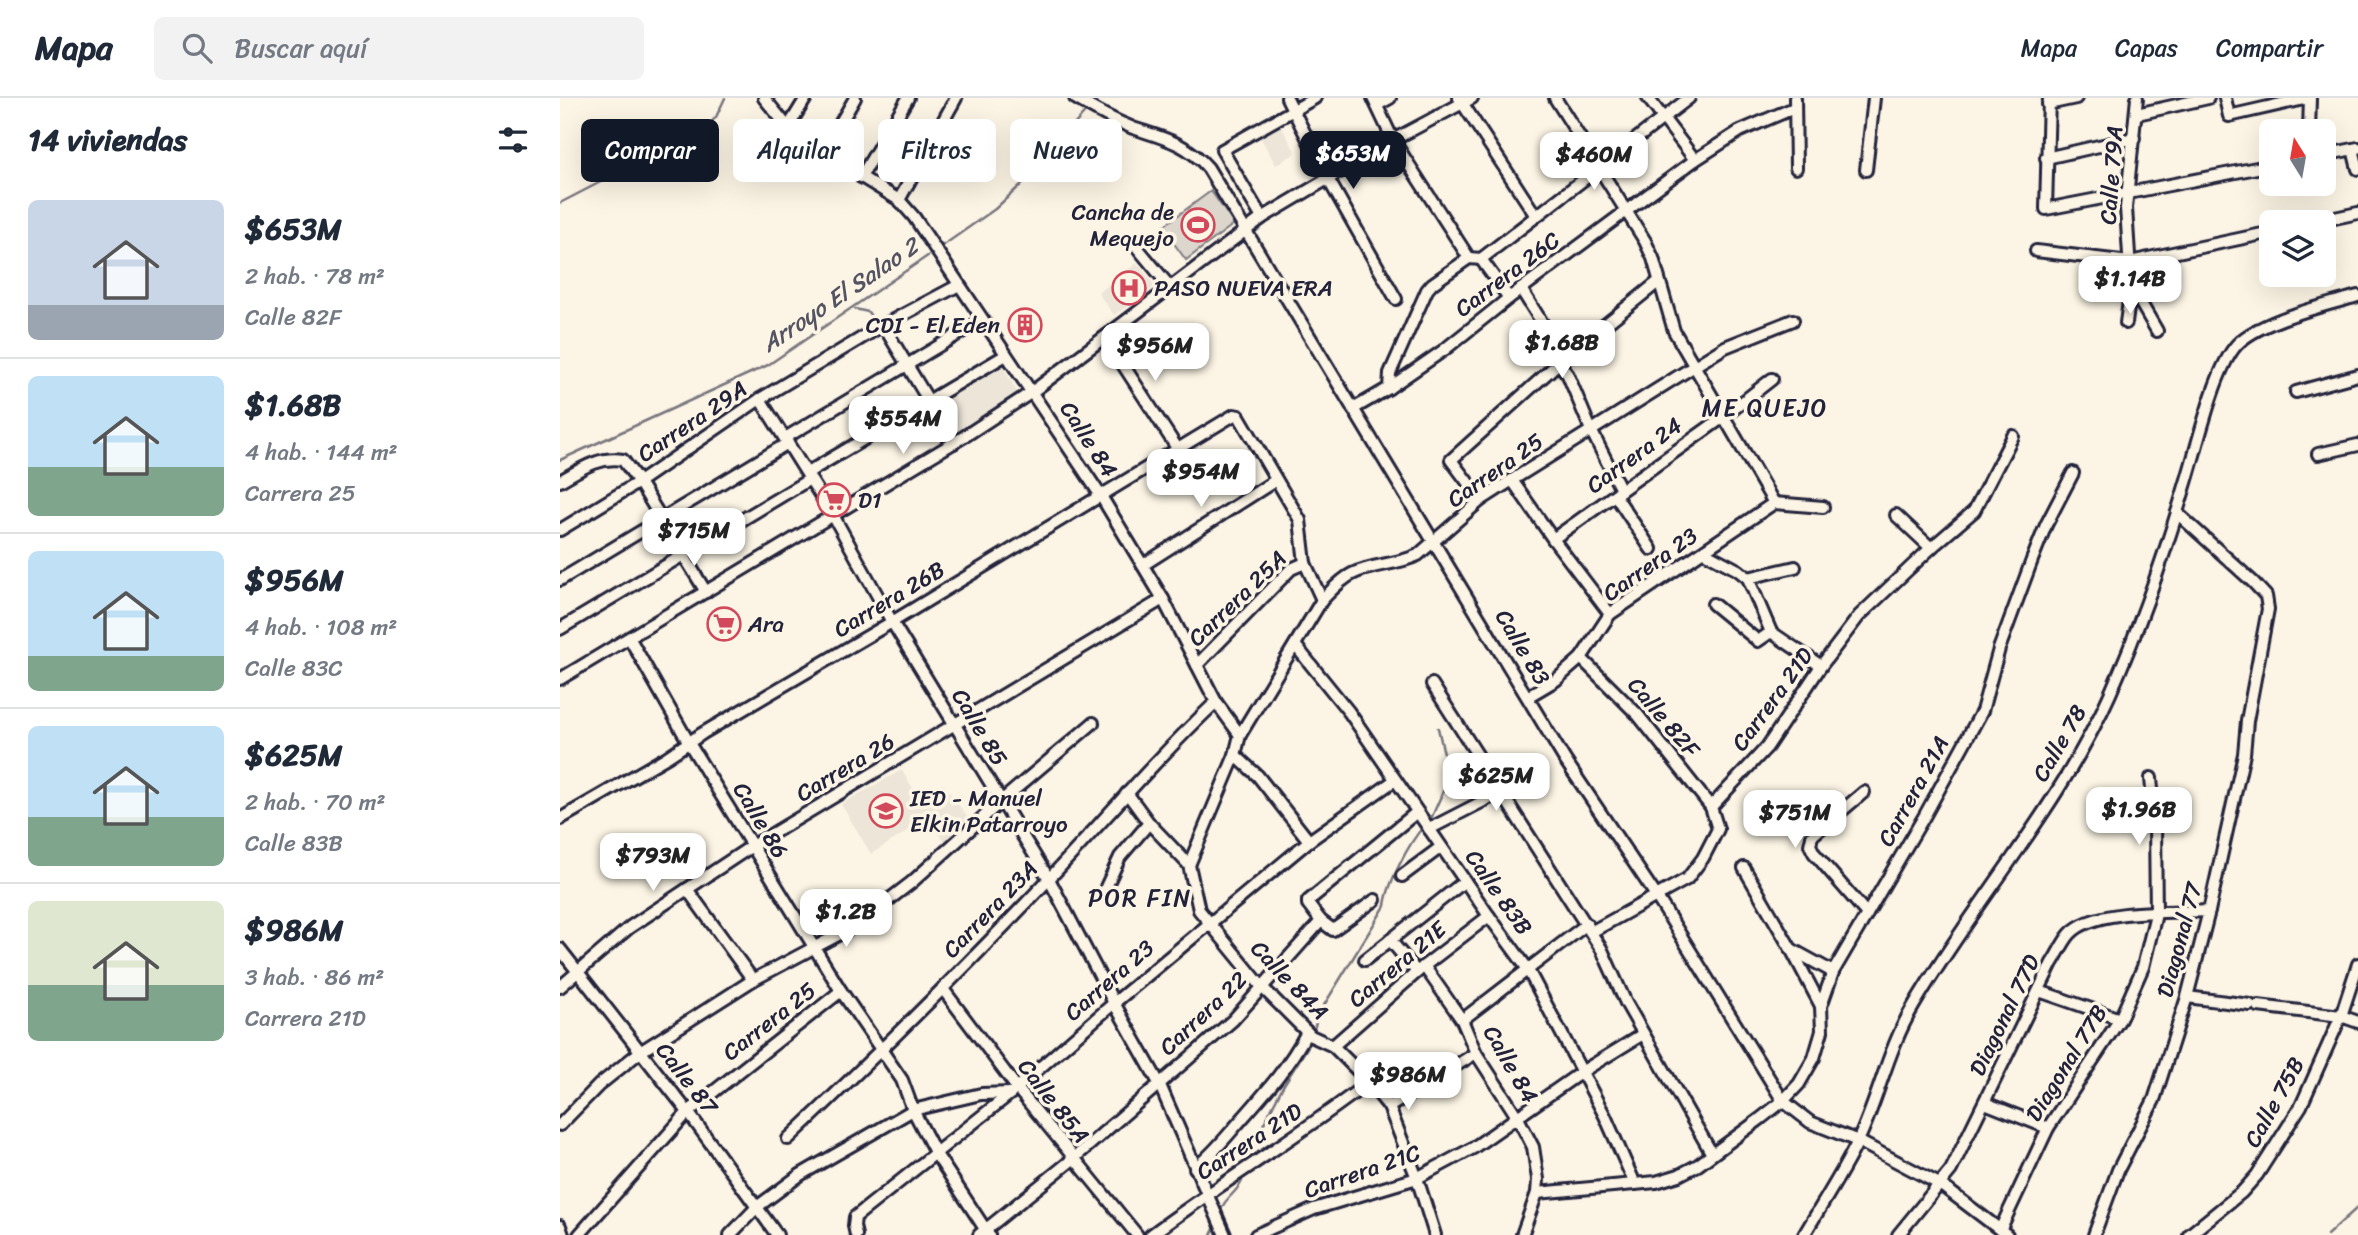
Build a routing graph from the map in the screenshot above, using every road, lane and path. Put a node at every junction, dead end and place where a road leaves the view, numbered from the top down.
1 (764, 98) edge
2 (806, 98) edge
3 (855, 98) edge
4 (908, 98) edge
5 (957, 98) edge
6 (1287, 98) edge
7 (1315, 98) edge
8 (1390, 98) edge
9 (1555, 98) edge
10 (1648, 98) edge
11 (1689, 98) edge
12 (1874, 98) edge
13 (2076, 98) edge
14 (2137, 98) edge
15 (2208, 98) edge
16 (2225, 98) edge
17 (2309, 98) edge
18 (1077, 100) edge
19 (1465, 100) edge
20 (2049, 101) edge
21 (1375, 102) edge
22 (1795, 103) edge
23 (1295, 110) junction
24 (2137, 114) junction
25 (780, 119) edge
26 (793, 119) edge
27 (843, 119) edge
28 (1663, 119) junction
29 (2309, 119) edge
30 (2134, 138) junction
31 (1393, 140) junction
32 (2356, 149) edge
33 (2336, 153) edge
34 (2046, 158) junction
35 (1695, 160) junction
36 (1600, 168) junction
37 (1796, 168) dead end
38 (2259, 168) edge
39 (2358, 169) edge
40 (1866, 170) dead end
41 (864, 172) edge
42 (1327, 177) junction
43 (864, 179) edge
44 (2128, 193) junction
45 (900, 200) junction
46 (1626, 211) junction
47 (2358, 213) edge
48 (1536, 216) junction
49 (1262, 218) junction
50 (2336, 218) edge
51 (1245, 231) junction
52 (2259, 235) edge
53 (1136, 246) dead end
54 (2036, 251) dead end
55 (1469, 258) junction
56 (1481, 259) junction
57 (2130, 262) junction
58 (1658, 282) junction
59 (959, 285) junction
60 (2131, 286) junction
61 (1170, 287) junction
62 (1521, 289) junction
63 (2357, 296) edge
64 (1509, 298) junction
65 (1396, 299) dead end
66 (2358, 309) edge
67 (982, 320) junction
68 (1793, 320) dead end
69 (2126, 323) dead end
70 (883, 325) junction
71 (2157, 331) dead end
72 (1105, 337) junction
73 (1006, 355) junction
74 (1561, 360) junction
75 (909, 364) junction
76 (1693, 368) junction
77 (2358, 375) edge
78 (1772, 379) dead end
79 (1389, 388) junction
80 (1032, 392) junction
81 (2296, 392) dead end
82 (760, 399) junction
83 (930, 401) junction
84 (1353, 409) junction
85 (1722, 418) junction
86 (1591, 430) junction
87 (2013, 436) dead end
88 (786, 440) junction
89 (954, 443) junction
90 (2358, 446) edge
91 (1177, 448) junction
92 (2318, 454) dead end
93 (2073, 473) dead end
94 (809, 476) junction
95 (1276, 480) junction
96 (1511, 480) junction
97 (560, 481) edge
98 (639, 482) junction
99 (1618, 493) junction
100 (1101, 496) junction
101 (1482, 500) junction
102 (1774, 503) junction
103 (1823, 507) dead end
104 (2177, 513) junction
105 (1896, 515) dead end
106 (834, 517) junction
107 (661, 518) junction
108 (560, 530) edge
109 (1553, 539) junction
110 (1433, 540) junction
111 (1931, 548) junction
112 (1651, 549) dead end
113 (1704, 552) junction
114 (683, 556) junction
115 (1305, 563) junction
116 (1143, 565) junction
117 (1795, 567) dead end
118 (1748, 578) junction
119 (560, 580) edge
120 (706, 592) junction
121 (1163, 599) junction
122 (1322, 600) junction
123 (1713, 604) dead end
124 (1610, 614) junction
125 (892, 622) junction
126 (560, 629) edge
127 (1771, 632) junction
128 (630, 639) junction
129 (1295, 645) junction
130 (1581, 658) junction
131 (1198, 665) junction
132 (1822, 666) junction
133 (560, 679) edge
134 (1432, 684) dead end
135 (1529, 696) junction
136 (1216, 702) junction
137 (1093, 723) dead end
138 (955, 726) junction
139 (1240, 735) junction
140 (689, 743) junction
141 (1235, 755) junction
142 (2151, 778) dead end
143 (1395, 780) junction
144 (1501, 792) junction
145 (1864, 792) dead end
146 (1127, 793) junction
147 (1000, 802) junction
148 (1711, 807) junction
149 (560, 819) edge
150 (1149, 823) junction
151 (1424, 823) junction
152 (1309, 841) junction
153 (752, 846) junction
154 (1441, 847) junction
155 (1189, 865) junction
156 (1744, 868) dead end
157 (1402, 876) dead end
158 (1049, 879) junction
159 (1465, 881) junction
160 (1106, 887) dead end
161 (687, 889) junction
162 (1657, 897) junction
163 (1375, 900) dead end
164 (2209, 911) junction
165 (1867, 914) junction
166 (2156, 914) junction
167 (1489, 916) junction
168 (1321, 921) junction
169 (1209, 923) junction
170 (1589, 928) junction
171 (1390, 940) junction
172 (815, 948) junction
173 (560, 949) edge
174 (1791, 949) junction
175 (1365, 960) dead end
176 (2358, 964) edge
177 (1527, 968) junction
178 (1421, 969) junction
179 (577, 972) junction
180 (1833, 972) junction
181 (753, 980) junction
182 (560, 987) edge
183 (1262, 987) junction
184 (943, 989) junction
185 (841, 991) junction
186 (2039, 991) junction
187 (2187, 997) junction
188 (1114, 1003) junction
189 (1821, 1006) junction
190 (2341, 1017) junction
191 (2120, 1019) junction
192 (1462, 1020) junction
193 (2358, 1022) edge
194 (1643, 1034) junction
195 (1312, 1035) junction
196 (1333, 1046) junction
197 (881, 1051) junction
198 (640, 1052) junction
199 (1476, 1053) junction
200 (1583, 1071) junction
201 (1370, 1082) junction
202 (1159, 1083) junction
203 (1014, 1091) junction
204 (1783, 1101) junction
205 (1985, 1103) junction
206 (1389, 1107) junction
207 (913, 1110) junction
208 (688, 1112) junction
209 (1518, 1118) junction
210 (560, 1125) edge
211 (2048, 1128) junction
212 (788, 1139) dead end
213 (1858, 1141) junction
214 (936, 1154) junction
215 (1712, 1154) junction
216 (1073, 1159) junction
217 (1195, 1168) junction
218 (1417, 1178) junction
219 (1635, 1184) junction
220 (1941, 1185) junction
221 (1537, 1193) junction
222 (1205, 1195) junction
223 (757, 1207) junction
224 (560, 1226) edge
225 (2003, 1232) edge
226 (984, 1233) edge
227 (563, 1235) edge
228 (579, 1235) edge
229 (730, 1235) edge
230 (777, 1235) edge
231 (856, 1235) edge
232 (1137, 1235) edge
233 (1151, 1235) edge
234 (1224, 1235) edge
235 (1256, 1235) edge
236 (1435, 1235) edge
237 (1522, 1235) edge
238 (1804, 1235) edge
239 (1898, 1235) edge
240 (2094, 1235) edge
241 (2189, 1235) edge

1 - 25 street
2 - 26 street
3 - 27 street
4 - 41 street
5 - 45 street
6 - 23 street
7 - 23 street
8 - 21 street
9 - 36 street
10 - 28 street
11 - 28 street
12 - 40 street
13 - 20 street
14 - 24 street, Calle 79A
15 - 24 street
16 - 17 street
17 - 29 street
18 - 51 street, Calle 83
19 - 31 street
19 - 48 street
20 - 34 street
21 - 31 street
22 - 35 street, Carrera 26C
22 - 37 street
23 - 42 street
23 - 49 street
24 - 30 street, Calle 79A
28 - 35 street
28 - 36 street
30 - 34 street
30 - 44 street, Calle 79A
31 - 42 street
31 - 55 street
32 - 33 street
32 - 39 street
34 - 44 street
35 - 46 street, Carrera 26C
36 - 46 street
36 - 48 street
38 - 44 street
42 - 49 street
42 - 65 street
43 - 45 street
44 - 57 street, Calle 79A
45 - 59 street, Calle 84
46 - 58 street
46 - 62 street, Carrera 26C
47 - 50 street
48 - 56 street
49 - 51 street
51 - 61 street
51 - 84 street, Calle 83
52 - 57 street
53 - 61 street
54 - 57 street
55 - 56 street
55 - 79 street
56 - 64 street
57 - 60 street, Calle 79A
58 - 74 street
58 - 76 street
59 - 67 street, Calle 84
59 - 70 street, Carrera 29A
60 - 69 street
60 - 71 street, Calle 79A
61 - 72 street
62 - 64 street, Carrera 26C
62 - 74 street
63 - 66 street
63 - 104 street, Calle 78
64 - 79 street, Carrera 26C
67 - 73 street, Calle 84
67 - 75 street
68 - 76 street, Carrera 25
70 - 75 street
70 - 82 street, Carrera 29A
72 - 80 street
72 - 91 street
73 - 80 street, Calle 84
73 - 83 street
74 - 86 street
74 - 101 street
75 - 83 street
75 - 88 street
76 - 85 street
76 - 86 street, Carrera 25
77 - 81 street
78 - 85 street, Carrera 24
79 - 84 street, Carrera 26C
80 - 89 street
80 - 100 street, Calle 84
82 - 88 street, Calle 85
82 - 98 street, Carrera 29A
83 - 89 street
83 - 94 street
84 - 110 street, Calle 83
85 - 99 street, Carrera 24
85 - 102 street
86 - 96 street, Carrera 25
86 - 99 street
87 - 111 street, Carrera 21D
88 - 94 street, Calle 85
88 - 107 street
89 - 106 street
90 - 92 street
91 - 95 street, Carrera 26B
91 - 100 street, Carrera 26B
93 - 165 street, Carrera 21A
94 - 106 street, Calle 85
94 - 114 street
95 - 115 street
95 - 116 street
96 - 101 street, Carrera 25
96 - 109 street
97 - 98 street
98 - 107 street
98 - 108 street, Carrera 29A
99 - 109 street, Carrera 24
99 - 112 street
100 - 116 street, Calle 84
100 - 125 street, Carrera 26B
101 - 110 street, Carrera 25
102 - 103 street
102 - 113 street, Carrera 23
104 - 164 street, Diagonal 77
104 - 213 street, Calle 78
105 - 111 street
106 - 120 street
106 - 125 street, Calle 85
107 - 114 street
107 - 119 street
109 - 124 street
110 - 122 street, Carrera 25
110 - 135 street, Calle 83
111 - 132 street, Carrera 21D
113 - 118 street
113 - 124 street, Carrera 23
114 - 120 street
114 - 126 street
115 - 122 street
115 - 131 street, Carrera 25A
116 - 121 street, Calle 84
117 - 118 street
118 - 127 street
120 - 128 street
121 - 131 street, Calle 84
121 - 138 street, Carrera 26
122 - 129 street
123 - 127 street
124 - 130 street, Carrera 23
125 - 138 street, Calle 85
125 - 140 street, Carrera 26B
127 - 132 street
128 - 133 street
128 - 140 street, Calle 86
129 - 139 street
129 - 143 street, Calle 83B
130 - 135 street, Carrera 23
130 - 148 street, Calle 82F
131 - 136 street, Calle 84
132 - 148 street, Carrera 21D
134 - 144 street
135 - 162 street, Calle 83
136 - 139 street, Calle 84
136 - 146 street, Carrera 23A
137 - 147 street
138 - 147 street, Calle 85
138 - 153 street, Carrera 26
139 - 141 street
140 - 149 street, Carrera 26B
140 - 153 street, Calle 86
141 - 152 street
141 - 155 street
142 - 166 street, Diagonal 77B
143 - 151 street, Calle 83B
143 - 152 street, Carrera 23
144 - 151 street
144 - 170 street
145 - 165 street
146 - 150 street
146 - 158 street, Carrera 23A
147 - 158 street, Calle 85
147 - 172 street
148 - 162 street
150 - 155 street
150 - 160 street
151 - 154 street, Calle 83B
151 - 168 street
152 - 169 street, Carrera 23
153 - 161 street, Carrera 26
153 - 172 street, Calle 86
154 - 157 street
154 - 159 street, Calle 83B
155 - 169 street, Calle 84A
156 - 174 street
158 - 184 street, Carrera 23A
158 - 188 street, Calle 85
159 - 167 street, Calle 83B
159 - 171 street
161 - 179 street, Carrera 26
161 - 181 street
162 - 170 street
162 - 204 street, Calle 83
163 - 168 street
164 - 166 street, Diagonal 77D
164 - 187 street, Diagonal 77
165 - 180 street, Carrera 21A
166 - 186 street, Diagonal 77D
166 - 191 street, Diagonal 77B
167 - 177 street, Calle 83B
167 - 178 street, Carrera 21E
168 - 183 street, Carrera 22
169 - 183 street, Calle 84A
169 - 188 street, Carrera 23
170 - 177 street
170 - 194 street
171 - 175 street
171 - 178 street, Calle 84
172 - 181 street
172 - 185 street, Calle 86
173 - 179 street, Calle 87
174 - 180 street
174 - 189 street
176 - 190 street, Calle 75B
177 - 192 street
177 - 200 street, Calle 83B
178 - 192 street, Calle 84
178 - 196 street, Carrera 21E
179 - 182 street, Carrera 26
179 - 198 street, Calle 87
180 - 189 street, Carrera 21A
181 - 198 street
183 - 195 street, Calle 84A
183 - 202 street, Carrera 22
184 - 197 street, Carrera 23A
184 - 203 street, Calle 85A
185 - 197 street, Calle 86
185 - 208 street, Carrera 25
186 - 191 street
186 - 205 street, Diagonal 77D
187 - 190 street
187 - 240 street, Diagonal 77
188 - 202 street, Calle 85
188 - 203 street, Carrera 23
189 - 204 street, Carrera 21A
190 - 193 street
190 - 241 street, Calle 75B
191 - 211 street, Diagonal 77B
192 - 199 street, Calle 84
194 - 200 street, Carrera 21C
194 - 215 street
195 - 196 street, Calle 84A
195 - 217 street
196 - 201 street, Calle 84A
197 - 207 street, Calle 86
197 - 212 street, Carrera 23A
198 - 208 street, Calle 87
198 - 210 street
199 - 206 street
199 - 209 street, Calle 84
200 - 209 street, Carrera 21C
200 - 219 street, Calle 83B
201 - 206 street, Calle 84A
201 - 222 street, Carrera 21D
202 - 216 street, Carrera 22
202 - 217 street, Calle 85
203 - 207 street
203 - 214 street, Carrera 23
203 - 216 street, Calle 85A
204 - 213 street, Calle 83
204 - 215 street, Carrera 21A
205 - 211 street
205 - 220 street, Diagonal 77D
206 - 218 street, Calle 84A
207 - 214 street, Calle 86
207 - 223 street
208 - 223 street, Calle 87
208 - 228 street, Carrera 25
209 - 218 street, Carrera 21C
209 - 221 street, Calle 84
211 - 225 street, Diagonal 77B
213 - 220 street, Calle 83
213 - 238 street, Calle 78
214 - 226 street, Calle 86
214 - 231 street, Carrera 23
215 - 219 street, Carrera 21A
216 - 226 street, Carrera 22
216 - 232 street, Calle 85A
217 - 222 street, Calle 85
218 - 235 street, Carrera 21C
218 - 236 street, Calle 84A
219 - 221 street, Carrera 21A
220 - 225 street, Calle 83
220 - 239 street, Diagonal 77D
221 - 237 street
222 - 233 street, Carrera 21D
222 - 234 street, Calle 85
223 - 229 street
223 - 230 street, Calle 87
224 - 227 street

